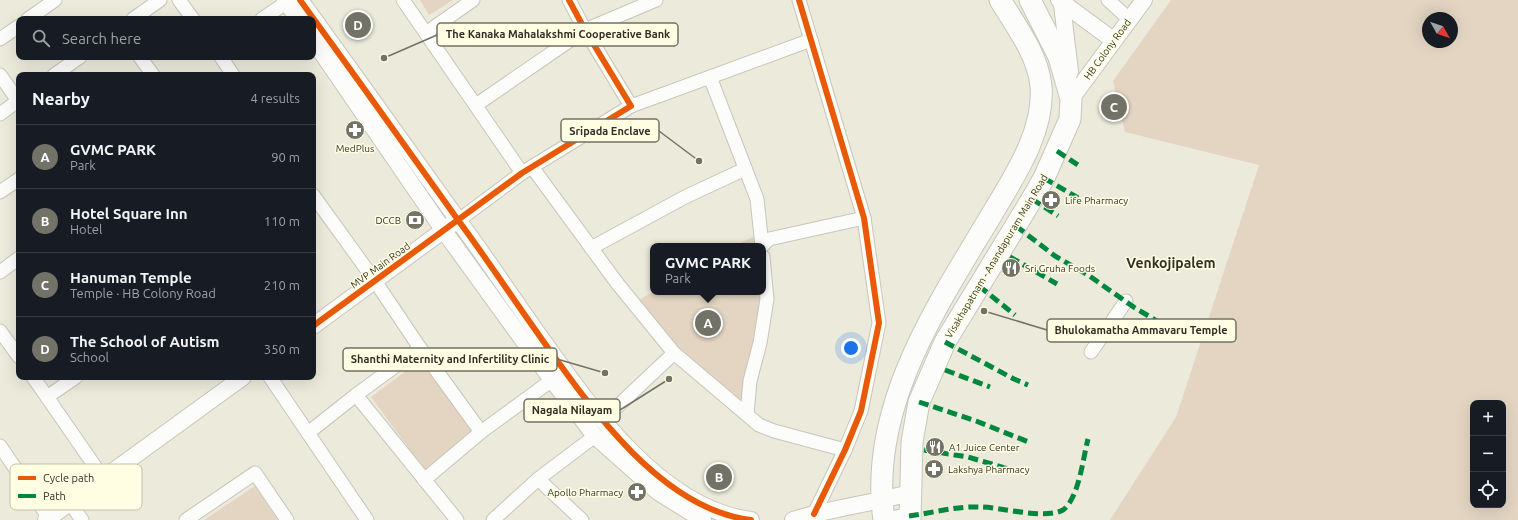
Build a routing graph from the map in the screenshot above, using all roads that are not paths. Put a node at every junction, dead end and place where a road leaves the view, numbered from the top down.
1 (55, 0) edge
2 (160, 0) edge
3 (179, 0) edge
4 (403, 0) edge
5 (473, 0) edge
6 (570, 0) edge
7 (656, 0) edge
8 (799, 0) edge
9 (1000, 0) edge
10 (1030, 0) edge
11 (1108, 0) edge
12 (1144, 0) edge
13 (291, 1) edge
14 (1060, 2) edge
15 (32, 16) edge
16 (138, 16) edge
17 (191, 16) edge
18 (267, 16) edge
19 (297, 16) edge
20 (303, 16) edge
21 (1129, 19) junction
22 (16, 28) edge
23 (585, 30) junction
24 (426, 33) junction
25 (316, 34) edge
26 (0, 39) edge
27 (811, 40) junction
28 (1113, 40) junction
29 (316, 44) edge
30 (76, 60) edge
31 (142, 60) edge
32 (223, 60) edge
33 (58, 72) edge
34 (151, 72) edge
35 (231, 72) edge
36 (0, 75) edge
37 (710, 77) junction
38 (16, 97) edge
39 (1071, 99) junction
40 (16, 103) edge
41 (476, 105) junction
42 (630, 106) junction
43 (0, 114) edge
44 (745, 169) junction
45 (527, 170) junction
46 (16, 181) edge
47 (0, 192) edge
48 (316, 203) edge
49 (864, 218) junction
50 (459, 220) junction
51 (444, 231) junction
52 (762, 243) edge
53 (765, 243) edge
54 (591, 248) junction
55 (16, 260) edge
56 (0, 272) edge
57 (375, 281) junction
58 (766, 288) edge
59 (1126, 301) dead end
60 (316, 324) edge
61 (0, 331) edge
62 (420, 348) junction
63 (1091, 352) dead end
64 (674, 353) junction
65 (16, 354) edge
66 (35, 380) edge
67 (72, 380) edge
68 (239, 380) edge
69 (272, 380) edge
70 (552, 380) junction
71 (356, 396) junction
72 (47, 397) junction
73 (746, 414) junction
74 (602, 421) junction
75 (481, 432) junction
76 (308, 433) junction
77 (595, 436) junction
78 (0, 446) edge
79 (845, 450) junction
80 (12, 464) edge
81 (93, 464) edge
82 (122, 464) edge
83 (538, 479) junction
84 (424, 480) junction
85 (909, 493) junction
86 (42, 510) edge
87 (60, 510) edge
88 (75, 510) edge
89 (814, 514) junction
90 (884, 514) edge
91 (909, 518) edge
92 (48, 519) edge
93 (82, 520) edge
94 (186, 520) edge
95 (287, 520) edge
96 (367, 520) edge
97 (457, 520) edge
98 (493, 520) edge
99 (582, 520) edge
100 (702, 520) edge
101 (751, 520) edge
102 (793, 520) edge

1 - 15 street
2 - 16 street
3 - 17 street
4 - 24 street
5 - 24 street
6 - 23 street
7 - 23 street
8 - 27 street
9 - 90 main road
10 - 39 main road, Visakhapatnam - Anandapuram Main Road
11 - 21 street
12 - 21 street, HB Colony Road
13 - 18 street
13 - 19 street
13 - 20 street
14 - 28 street
14 - 39 street
21 - 28 street, HB Colony Road
22 - 26 street
23 - 41 street
23 - 42 street
24 - 41 street
25 - 50 street
27 - 37 street
27 - 49 street
28 - 39 street, HB Colony Road
29 - 51 street
30 - 33 street
31 - 34 street
32 - 35 street
36 - 38 street
37 - 42 street
37 - 44 street
39 - 85 main road, Visakhapatnam - Anandapuram Main Road
40 - 43 street
41 - 45 street
42 - 45 street
44 - 52 street
44 - 54 street
45 - 50 street
45 - 54 street
46 - 47 street
48 - 57 street
49 - 53 street
49 - 79 street
50 - 51 street, MVP Main Road
50 - 74 street
51 - 57 street, MVP Main Road
51 - 70 street
54 - 64 street
55 - 56 street
57 - 60 street, MVP Main Road
57 - 62 street
58 - 73 street
59 - 63 street
61 - 65 street
62 - 71 street
62 - 75 street
64 - 73 street
64 - 74 street
66 - 72 street
67 - 72 street
68 - 82 street
69 - 76 street
70 - 75 street
70 - 77 street
71 - 76 street
71 - 84 street
72 - 81 street
73 - 79 street
74 - 101 street
75 - 84 street
76 - 96 street
77 - 83 street
77 - 100 street
78 - 80 street
79 - 89 street
83 - 98 street
83 - 99 street
84 - 97 street
85 - 90 street
85 - 91 main road, Visakhapatnam - Anandapuram Main Road
86 - 92 street
87 - 92 street
88 - 93 street
89 - 90 street
89 - 102 street
90 - 91 street
94 - 95 street

